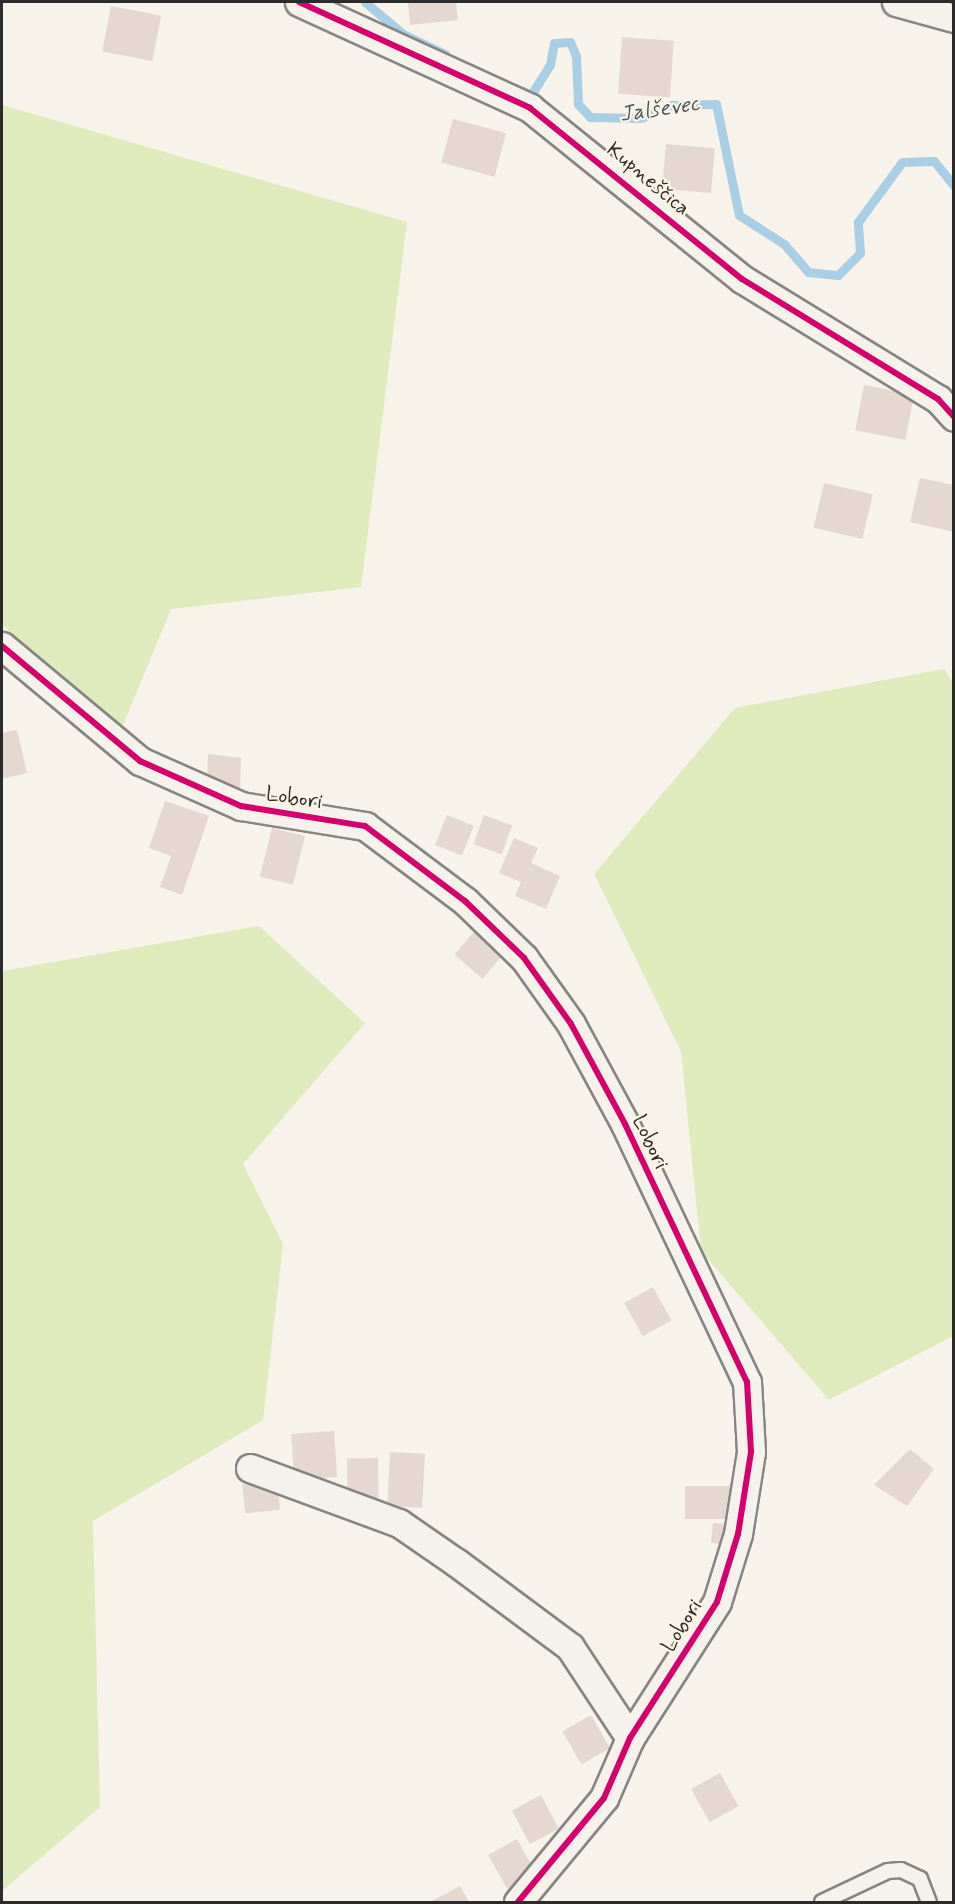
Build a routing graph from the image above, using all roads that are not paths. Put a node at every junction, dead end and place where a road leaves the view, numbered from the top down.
1 (299, 2) edge
2 (896, 2) edge
3 (954, 18) edge
4 (954, 417) edge
5 (2, 646) edge
6 (250, 1468) dead end
7 (630, 1738) junction
8 (518, 1902) edge
9 (822, 1902) edge
10 (929, 1902) edge

1 - 4 street, Kupneščica
2 - 3 street
5 - 7 street, Lobori
6 - 7 street
7 - 8 street, Lobori
9 - 10 lane

